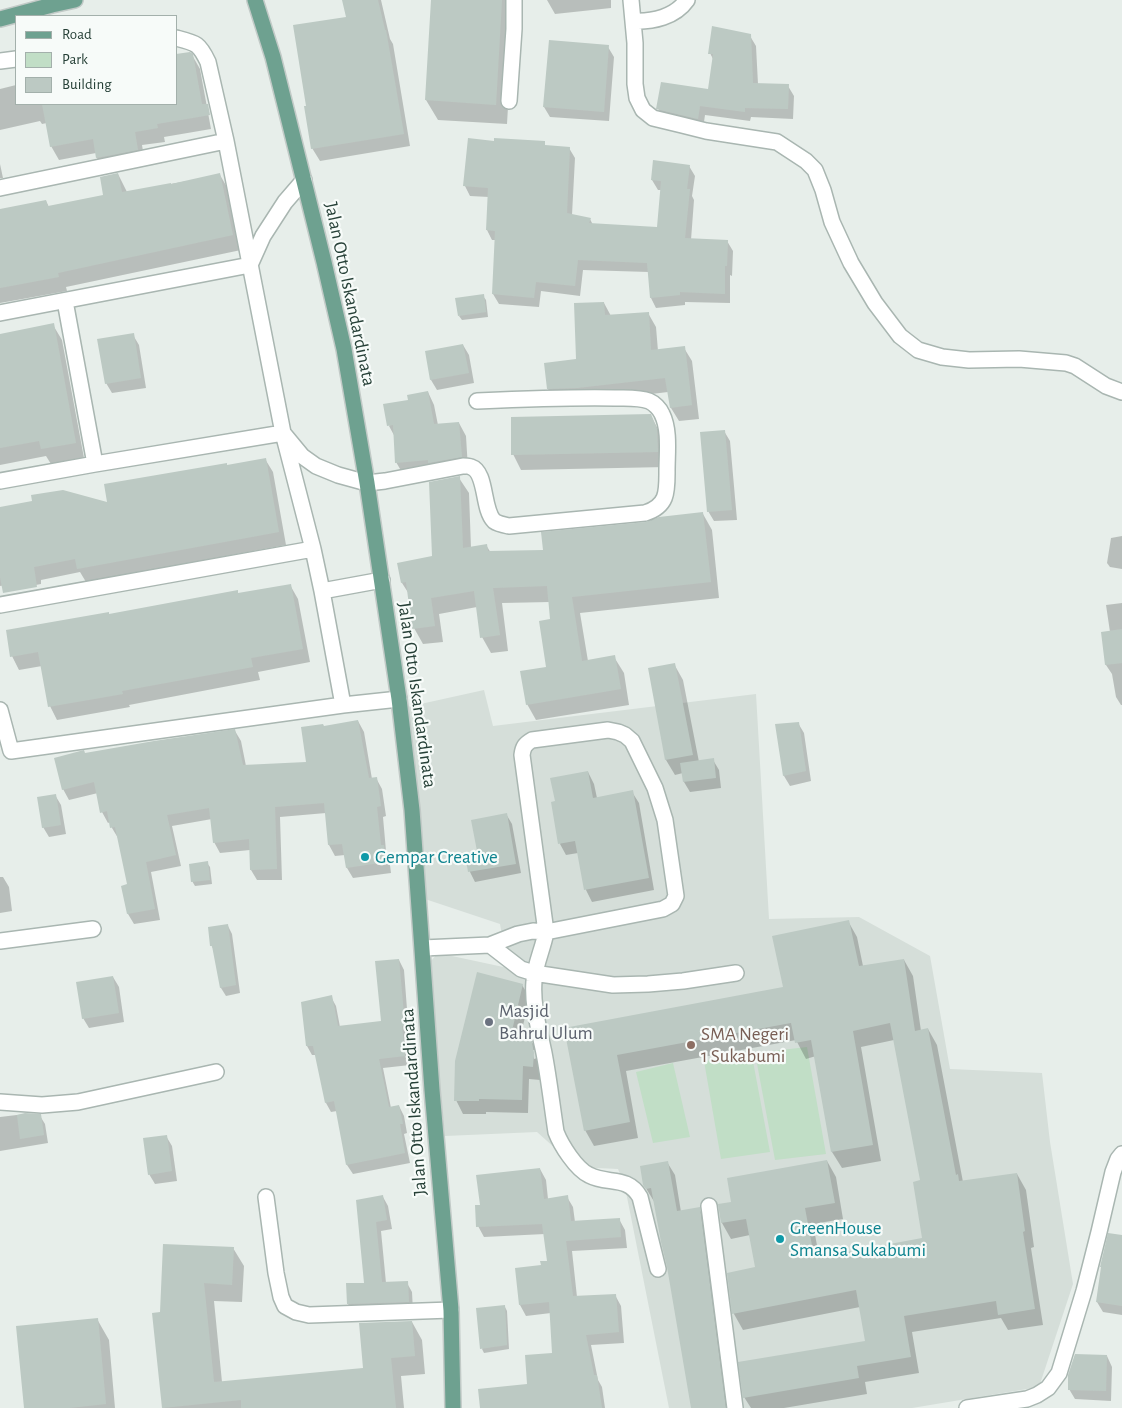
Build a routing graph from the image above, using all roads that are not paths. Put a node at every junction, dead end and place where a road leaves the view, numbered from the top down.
1 (75, 0) edge
2 (255, 0) edge
3 (514, 0) edge
4 (631, 0) edge
5 (687, 0) edge
6 (0, 19) edge
7 (633, 21) junction
8 (178, 39) edge
9 (15, 59) edge
10 (0, 61) edge
11 (509, 101) dead end
12 (226, 141) junction
13 (304, 180) junction
14 (0, 188) edge
15 (250, 265) junction
16 (65, 300) junction
17 (0, 313) edge
18 (1122, 392) edge
19 (477, 401) dead end
20 (283, 433) junction
21 (95, 464) junction
22 (0, 481) edge
23 (367, 483) junction
24 (313, 549) junction
25 (382, 580) junction
26 (322, 591) junction
27 (0, 605) edge
28 (399, 699) junction
29 (343, 705) junction
30 (0, 710) edge
31 (5, 751) edge
32 (93, 929) dead end
33 (546, 932) junction
34 (0, 941) edge
35 (490, 945) junction
36 (423, 948) junction
37 (534, 973) junction
38 (736, 973) dead end
39 (216, 1072) dead end
40 (0, 1102) edge
41 (1122, 1154) edge
42 (266, 1198) dead end
43 (709, 1206) dead end
44 (658, 1269) dead end
45 (450, 1310) junction
46 (453, 1408) edge
47 (735, 1408) edge
48 (972, 1408) edge

1 - 6 main road
2 - 13 main road, Jalan Otto Iskandardinata
3 - 11 street
4 - 7 street
5 - 7 street
7 - 18 street
8 - 12 street
9 - 10 street
12 - 14 street
12 - 15 street
13 - 15 street
13 - 23 main road, Jalan Otto Iskandardinata
15 - 16 street
15 - 20 street
16 - 17 street
16 - 21 street
19 - 23 street
20 - 21 street
20 - 23 street
20 - 24 street
21 - 22 street
23 - 25 main road, Jalan Otto Iskandardinata
24 - 26 street
24 - 27 street
25 - 26 street
25 - 28 main road, Jalan Otto Iskandardinata
26 - 29 street
28 - 29 street
28 - 36 main road, Jalan Otto Iskandardinata
29 - 31 street
30 - 31 street
32 - 34 street
33 - 33 street
33 - 35 street
33 - 37 street
35 - 36 street
35 - 37 street
36 - 45 main road, Jalan Otto Iskandardinata
37 - 38 street
37 - 44 street
39 - 40 street
41 - 48 street
42 - 45 street
43 - 47 street
45 - 46 main road, Jalan Otto Iskandardinata

